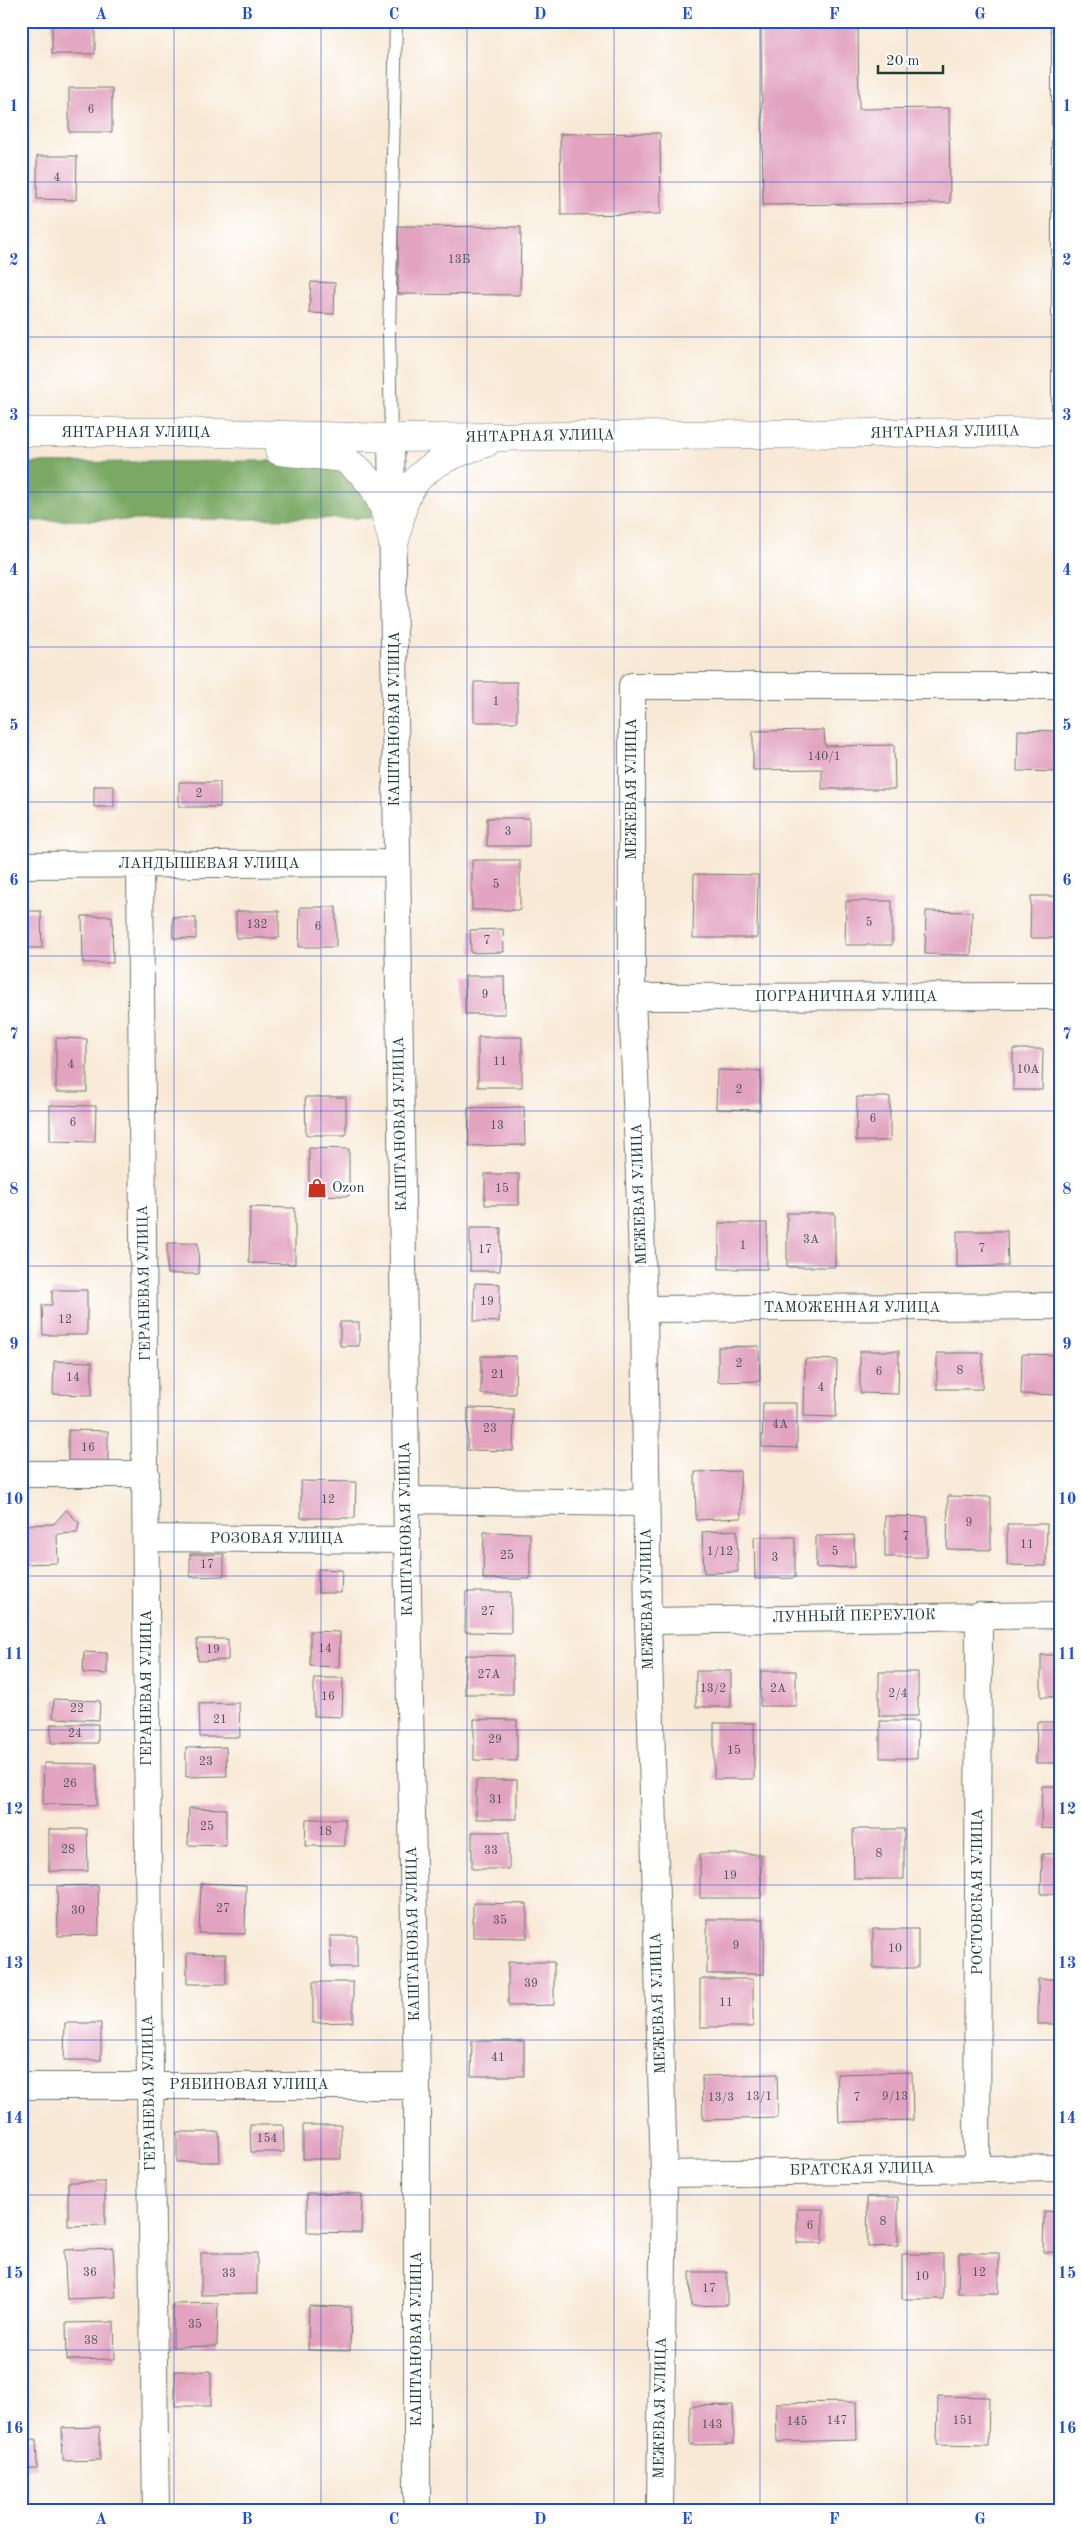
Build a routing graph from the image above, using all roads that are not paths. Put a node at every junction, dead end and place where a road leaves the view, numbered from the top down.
1 (396, 21) edge
2 (1056, 21) edge
3 (1059, 431) edge
4 (21, 432) edge
5 (181, 432) junction
6 (500, 437) junction
7 (391, 438) junction
8 (394, 547) junction
9 (1060, 686) edge
10 (396, 863) junction
11 (21, 865) edge
12 (140, 865) junction
13 (1060, 996) edge
14 (632, 998) junction
15 (1060, 1306) edge
16 (644, 1309) junction
17 (21, 1474) edge
18 (146, 1474) junction
19 (407, 1500) junction
20 (645, 1504) junction
21 (146, 1538) junction
22 (407, 1540) junction
23 (979, 1615) junction
24 (1060, 1615) edge
25 (648, 1621) junction
26 (150, 2085) junction
27 (21, 2086) edge
28 (417, 2086) junction
29 (978, 2168) junction
30 (1060, 2168) edge
31 (664, 2174) junction
32 (156, 2511) edge
33 (417, 2511) edge
34 (660, 2511) edge

1 - 7 lane
2 - 3 lane
3 - 6 street, ЯНТАРНАЯ УЛИЦА
4 - 5 street, ЯНТАРНАЯ УЛИЦА
5 - 7 street, ЯНТАРНАЯ УЛИЦА
5 - 8 street
6 - 7 street, ЯНТАРНАЯ УЛИЦА
6 - 8 street
7 - 8 street, КАШТАНОВАЯ УЛИЦА
8 - 10 street, КАШТАНОВАЯ УЛИЦА
9 - 14 street, МЕЖЕВАЯ УЛИЦА
10 - 12 street, ЛАНДЫШЕВАЯ УЛИЦА
10 - 19 street, КАШТАНОВАЯ УЛИЦА
11 - 12 street, ЛАНДЫШЕВАЯ УЛИЦА
12 - 18 street, ГЕРАНЕВАЯ УЛИЦА
13 - 14 street, ПОГРАНИЧНАЯ УЛИЦА
14 - 16 street, МЕЖЕВАЯ УЛИЦА
15 - 16 street, ТАМОЖЕННАЯ УЛИЦА
16 - 20 street, МЕЖЕВАЯ УЛИЦА
17 - 18 street
18 - 21 street, ГЕРАНЕВАЯ УЛИЦА
19 - 20 street
19 - 22 street, КАШТАНОВАЯ УЛИЦА
20 - 25 street, МЕЖЕВАЯ УЛИЦА
21 - 22 street, РОЗОВАЯ УЛИЦА
21 - 26 street, ГЕРАНЕВАЯ УЛИЦА
22 - 28 street, КАШТАНОВАЯ УЛИЦА
23 - 24 street, ЛУННЫЙ ПЕРЕУЛОК
23 - 25 street, ЛУННЫЙ ПЕРЕУЛОК
23 - 29 street, РОСТОВСКАЯ УЛИЦА
25 - 31 street, МЕЖЕВАЯ УЛИЦА
26 - 27 street, РЯБИНОВАЯ УЛИЦА
26 - 28 street, РЯБИНОВАЯ УЛИЦА
26 - 32 street, ГЕРАНЕВАЯ УЛИЦА
28 - 33 street, КАШТАНОВАЯ УЛИЦА
29 - 30 street, БРАТСКАЯ УЛИЦА
29 - 31 street, БРАТСКАЯ УЛИЦА
31 - 34 street, МЕЖЕВАЯ УЛИЦА

